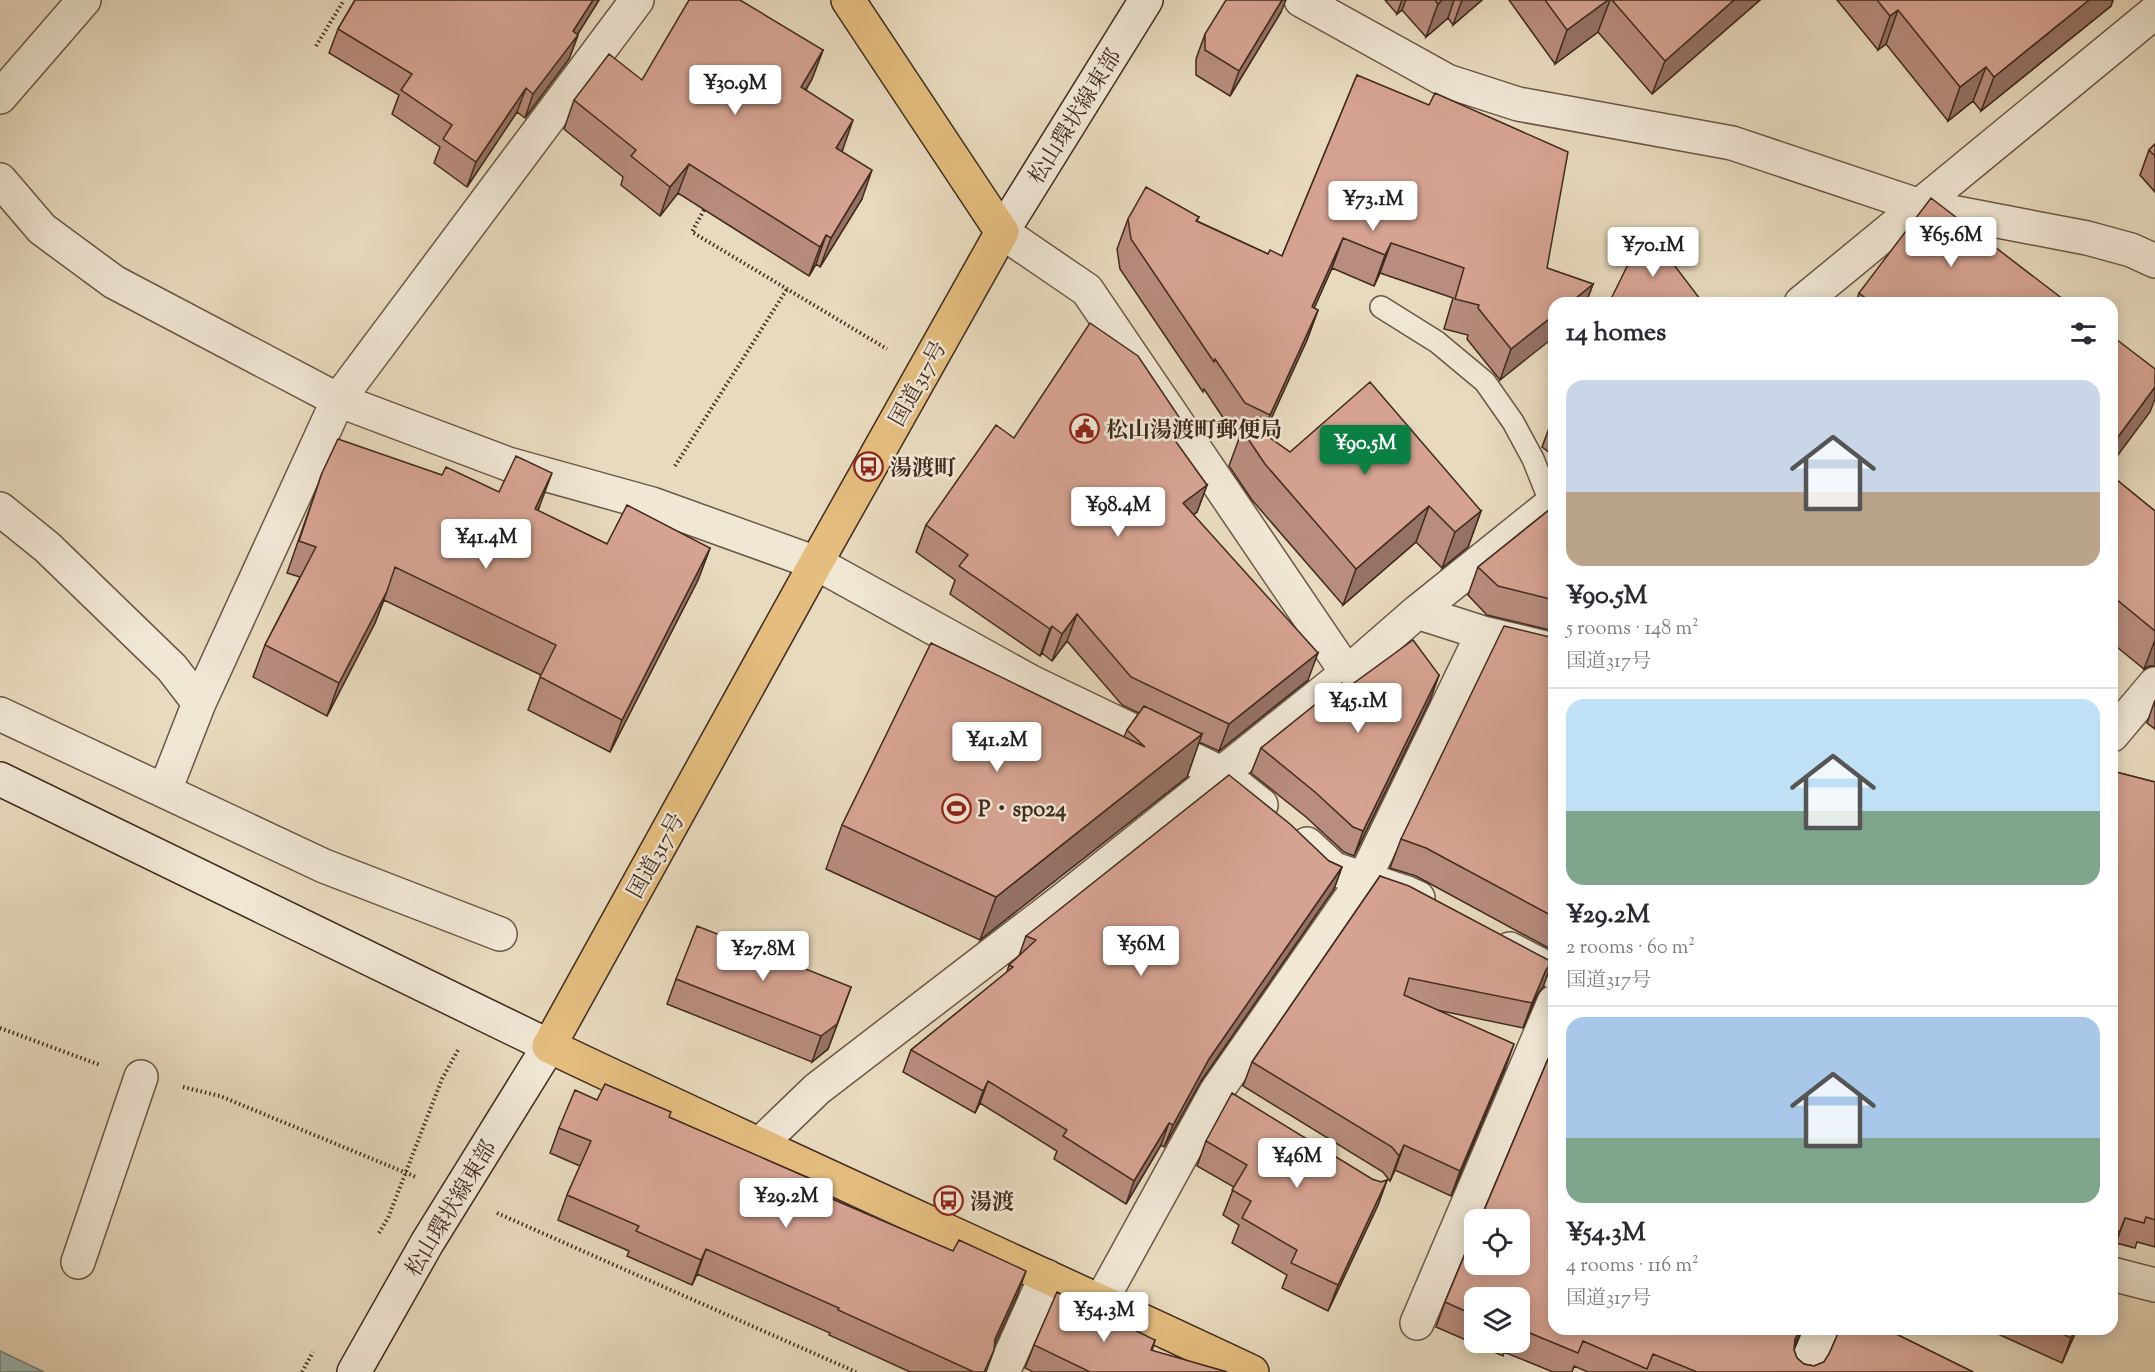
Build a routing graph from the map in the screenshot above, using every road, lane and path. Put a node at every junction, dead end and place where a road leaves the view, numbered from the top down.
1 (84, 0) edge
2 (344, 0) edge
3 (637, 0) edge
4 (848, 0) edge
5 (1146, 0) edge
6 (1301, 0) edge
7 (2155, 12) edge
8 (316, 46) dead end
9 (0, 97) edge
10 (0, 180) edge
11 (709, 202) edge
12 (1920, 206) junction
13 (1002, 232) junction
14 (2155, 261) edge
15 (787, 289) junction
16 (1808, 297) edge
17 (1381, 307) dead end
18 (924, 371) junction
19 (338, 400) junction
20 (1548, 492) edge
21 (652, 504) junction
22 (1548, 507) edge
23 (0, 509) edge
24 (816, 563) junction
25 (1417, 612) junction
26 (1483, 633) junction
27 (1548, 649) edge
28 (1347, 673) junction
29 (2155, 684) edge
30 (199, 703) junction
31 (0, 714) edge
32 (2118, 728) edge
33 (1221, 773) junction
34 (0, 779) edge
35 (165, 790) junction
36 (1364, 879) junction
37 (1439, 910) edge
38 (1481, 932) edge
39 (500, 934) dead end
40 (1548, 969) edge
41 (1548, 1016) edge
42 (549, 1046) junction
43 (141, 1077) dead end
44 (442, 1079) dead end
45 (1216, 1092) junction
46 (1245, 1110) edge
47 (759, 1145) junction
48 (376, 1239) dead end
49 (78, 1262) dead end
50 (2118, 1274) edge
51 (2153, 1275) edge
52 (1046, 1276) junction
53 (1101, 1301) junction
54 (1417, 1323) dead end
55 (1819, 1335) edge
56 (313, 1352) dead end
57 (302, 1372) edge
58 (354, 1372) edge
59 (1003, 1372) edge
60 (1252, 1372) edge
61 (1803, 1372) edge

1 - 9 street
2 - 8 path
3 - 19 street
4 - 13 highway
5 - 13 street, 松山環状線東部
6 - 12 street
7 - 12 street
10 - 19 street
11 - 15 path
12 - 14 street
12 - 16 street
13 - 18 highway, 国道317号
13 - 28 street
15 - 18 path
15 - 21 path
17 - 20 lane
18 - 24 highway, 国道317号
19 - 21 street
19 - 30 street
21 - 24 street
22 - 25 street
23 - 30 street
24 - 33 street
24 - 42 highway, 国道317号
25 - 26 street
25 - 28 street
26 - 27 street
26 - 36 street
28 - 33 street
29 - 32 street
30 - 35 street
31 - 35 street
33 - 36 street
33 - 47 street
34 - 42 street
35 - 39 street
36 - 37 street
36 - 45 street
38 - 40 street
41 - 54 street
42 - 47 highway
42 - 58 street, 松山環状線東部
43 - 49 street
44 - 48 path
45 - 46 street
45 - 53 street
47 - 52 highway
50 - 51 street
52 - 53 highway
52 - 59 street
53 - 60 highway
55 - 61 street
56 - 57 path

